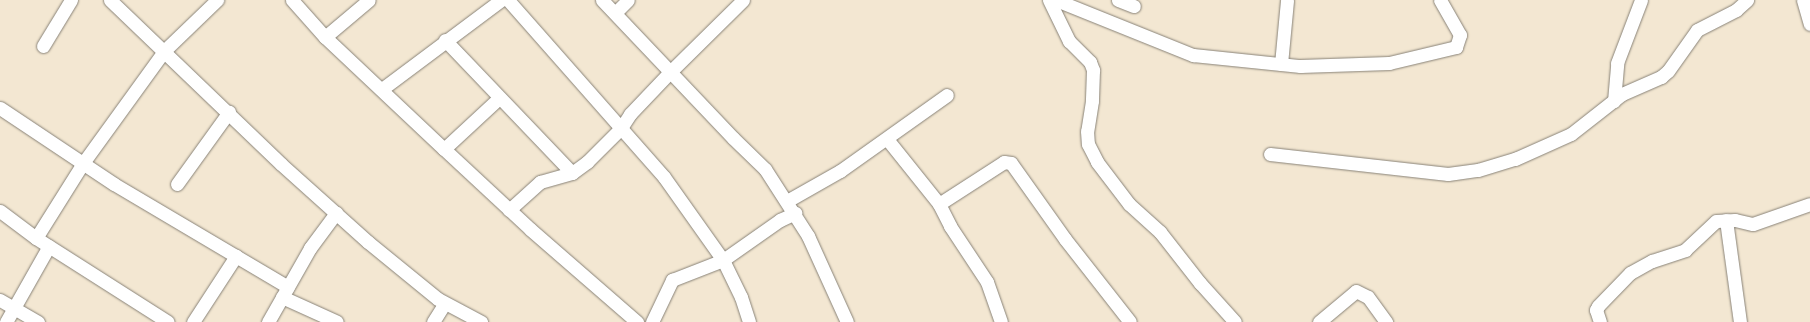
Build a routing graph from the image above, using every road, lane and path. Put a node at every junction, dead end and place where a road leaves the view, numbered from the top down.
1 (71, 0) edge
2 (110, 0) edge
3 (217, 0) edge
4 (292, 0) edge
5 (369, 0) edge
6 (501, 0) edge
7 (508, 0) edge
8 (602, 0) edge
9 (628, 0) edge
10 (743, 0) edge
11 (1049, 0) edge
12 (1056, 0) edge
13 (1118, 0) edge
14 (1287, 0) edge
15 (1440, 0) edge
16 (1641, 0) edge
17 (1747, 0) edge
18 (1803, 0) edge
19 (1134, 6) dead end
20 (615, 13) junction
21 (1810, 24) edge
22 (325, 36) junction
23 (445, 40) junction
24 (43, 46) dead end
25 (164, 51) junction
26 (1281, 64) junction
27 (671, 71) junction
28 (382, 89) junction
29 (947, 94) dead end
30 (499, 98) junction
31 (1614, 101) junction
32 (0, 108) edge
33 (229, 112) junction
34 (621, 128) junction
35 (887, 139) junction
36 (444, 149) junction
37 (1270, 154) dead end
38 (83, 163) junction
39 (572, 173) junction
40 (177, 184) dead end
41 (787, 201) junction
42 (939, 204) junction
43 (1810, 204) edge
44 (509, 210) junction
45 (0, 211) edge
46 (336, 213) junction
47 (794, 213) junction
48 (1726, 220) junction
49 (36, 238) junction
50 (49, 246) junction
51 (236, 256) junction
52 (723, 260) junction
53 (285, 292) junction
54 (0, 300) edge
55 (445, 303) junction
56 (12, 309) junction
57 (1595, 319) edge
58 (748, 321) edge
59 (6, 322) edge
60 (38, 322) edge
61 (168, 322) edge
62 (193, 322) edge
63 (268, 322) edge
64 (337, 322) edge
65 (433, 322) edge
66 (481, 322) edge
67 (637, 322) edge
68 (652, 322) edge
69 (847, 322) edge
70 (1001, 322) edge
71 (1130, 322) edge
72 (1235, 322) edge
73 (1319, 322) edge
74 (1386, 322) edge
75 (1740, 322) edge

1 - 24 street
2 - 25 street
3 - 25 street
4 - 22 street
5 - 22 street
6 - 23 street
7 - 34 street
8 - 20 street
9 - 20 street
10 - 27 street
11 - 72 street
12 - 26 street
13 - 19 street
14 - 26 street
15 - 26 street
16 - 31 street
17 - 31 street
18 - 21 street
20 - 27 street
22 - 28 street
23 - 28 street
23 - 30 street
25 - 33 street
25 - 38 street
27 - 34 street
27 - 41 street
28 - 36 street
29 - 35 street
30 - 36 street
30 - 39 street
31 - 37 street
32 - 38 street
33 - 40 street
33 - 46 street
34 - 39 street
34 - 52 street
35 - 41 street
35 - 42 street
36 - 44 street
38 - 49 street
38 - 51 street
39 - 44 street
41 - 47 street
42 - 70 street
42 - 71 street
43 - 48 street
44 - 67 street
45 - 49 street
46 - 53 street
46 - 55 street
47 - 52 street
47 - 69 street
48 - 57 street
48 - 75 street
49 - 50 street
50 - 56 street
50 - 61 street
51 - 53 street
51 - 62 street
52 - 58 street
52 - 68 street
53 - 63 street
53 - 64 street
54 - 56 street
55 - 65 street
55 - 66 street
56 - 59 street
56 - 60 street
73 - 74 street

